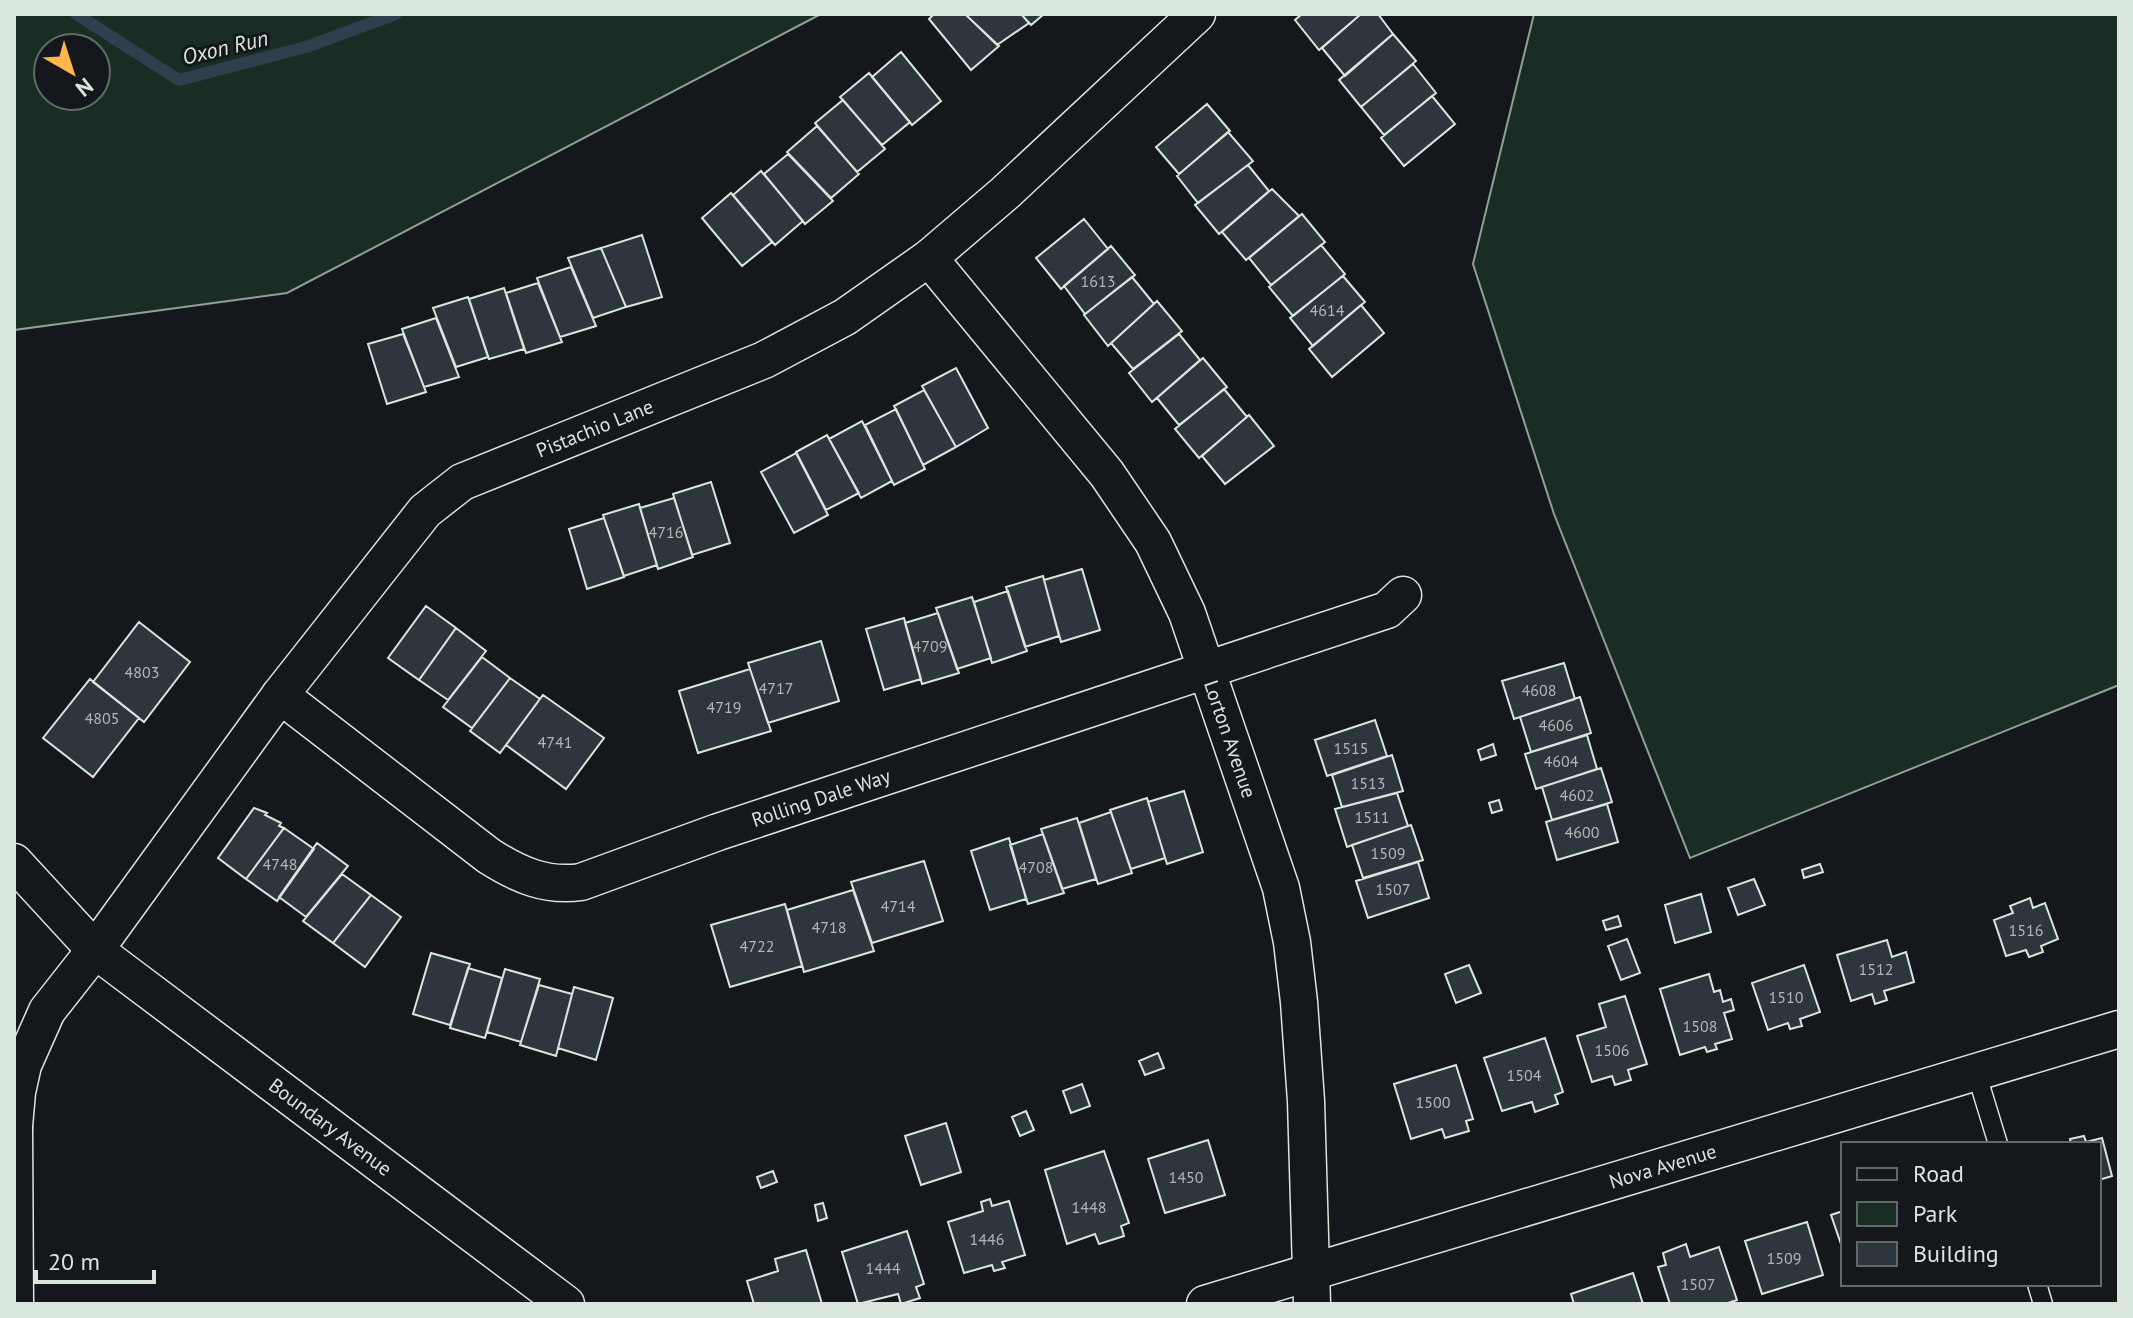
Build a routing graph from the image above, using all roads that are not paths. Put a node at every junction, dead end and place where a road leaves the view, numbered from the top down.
1 (1197, 14) edge
2 (929, 258) junction
3 (1403, 595) dead end
4 (1207, 670) junction
5 (280, 695) junction
6 (14, 862) edge
7 (95, 950) junction
8 (2119, 1029) edge
9 (1976, 1072) junction
10 (14, 1127) edge
11 (1997, 1142) edge
12 (1312, 1288) edge
13 (15, 1304) edge
14 (566, 1304) edge
15 (1205, 1304) edge

1 - 2 street, Pistachio Lane
2 - 4 street, Lorton Avenue
2 - 5 street, Pistachio Lane
3 - 4 street, Rolling Dale Way
4 - 5 street, Rolling Dale Way
4 - 12 street, Lorton Avenue
5 - 7 street, Pistachio Lane
6 - 7 street, Boundary Avenue
7 - 10 street, Pistachio Lane
7 - 14 street, Boundary Avenue
8 - 9 street, Nova Avenue
9 - 11 lane
9 - 12 street, Nova Avenue
10 - 13 street, Pistachio Lane
12 - 15 street, Nova Avenue

